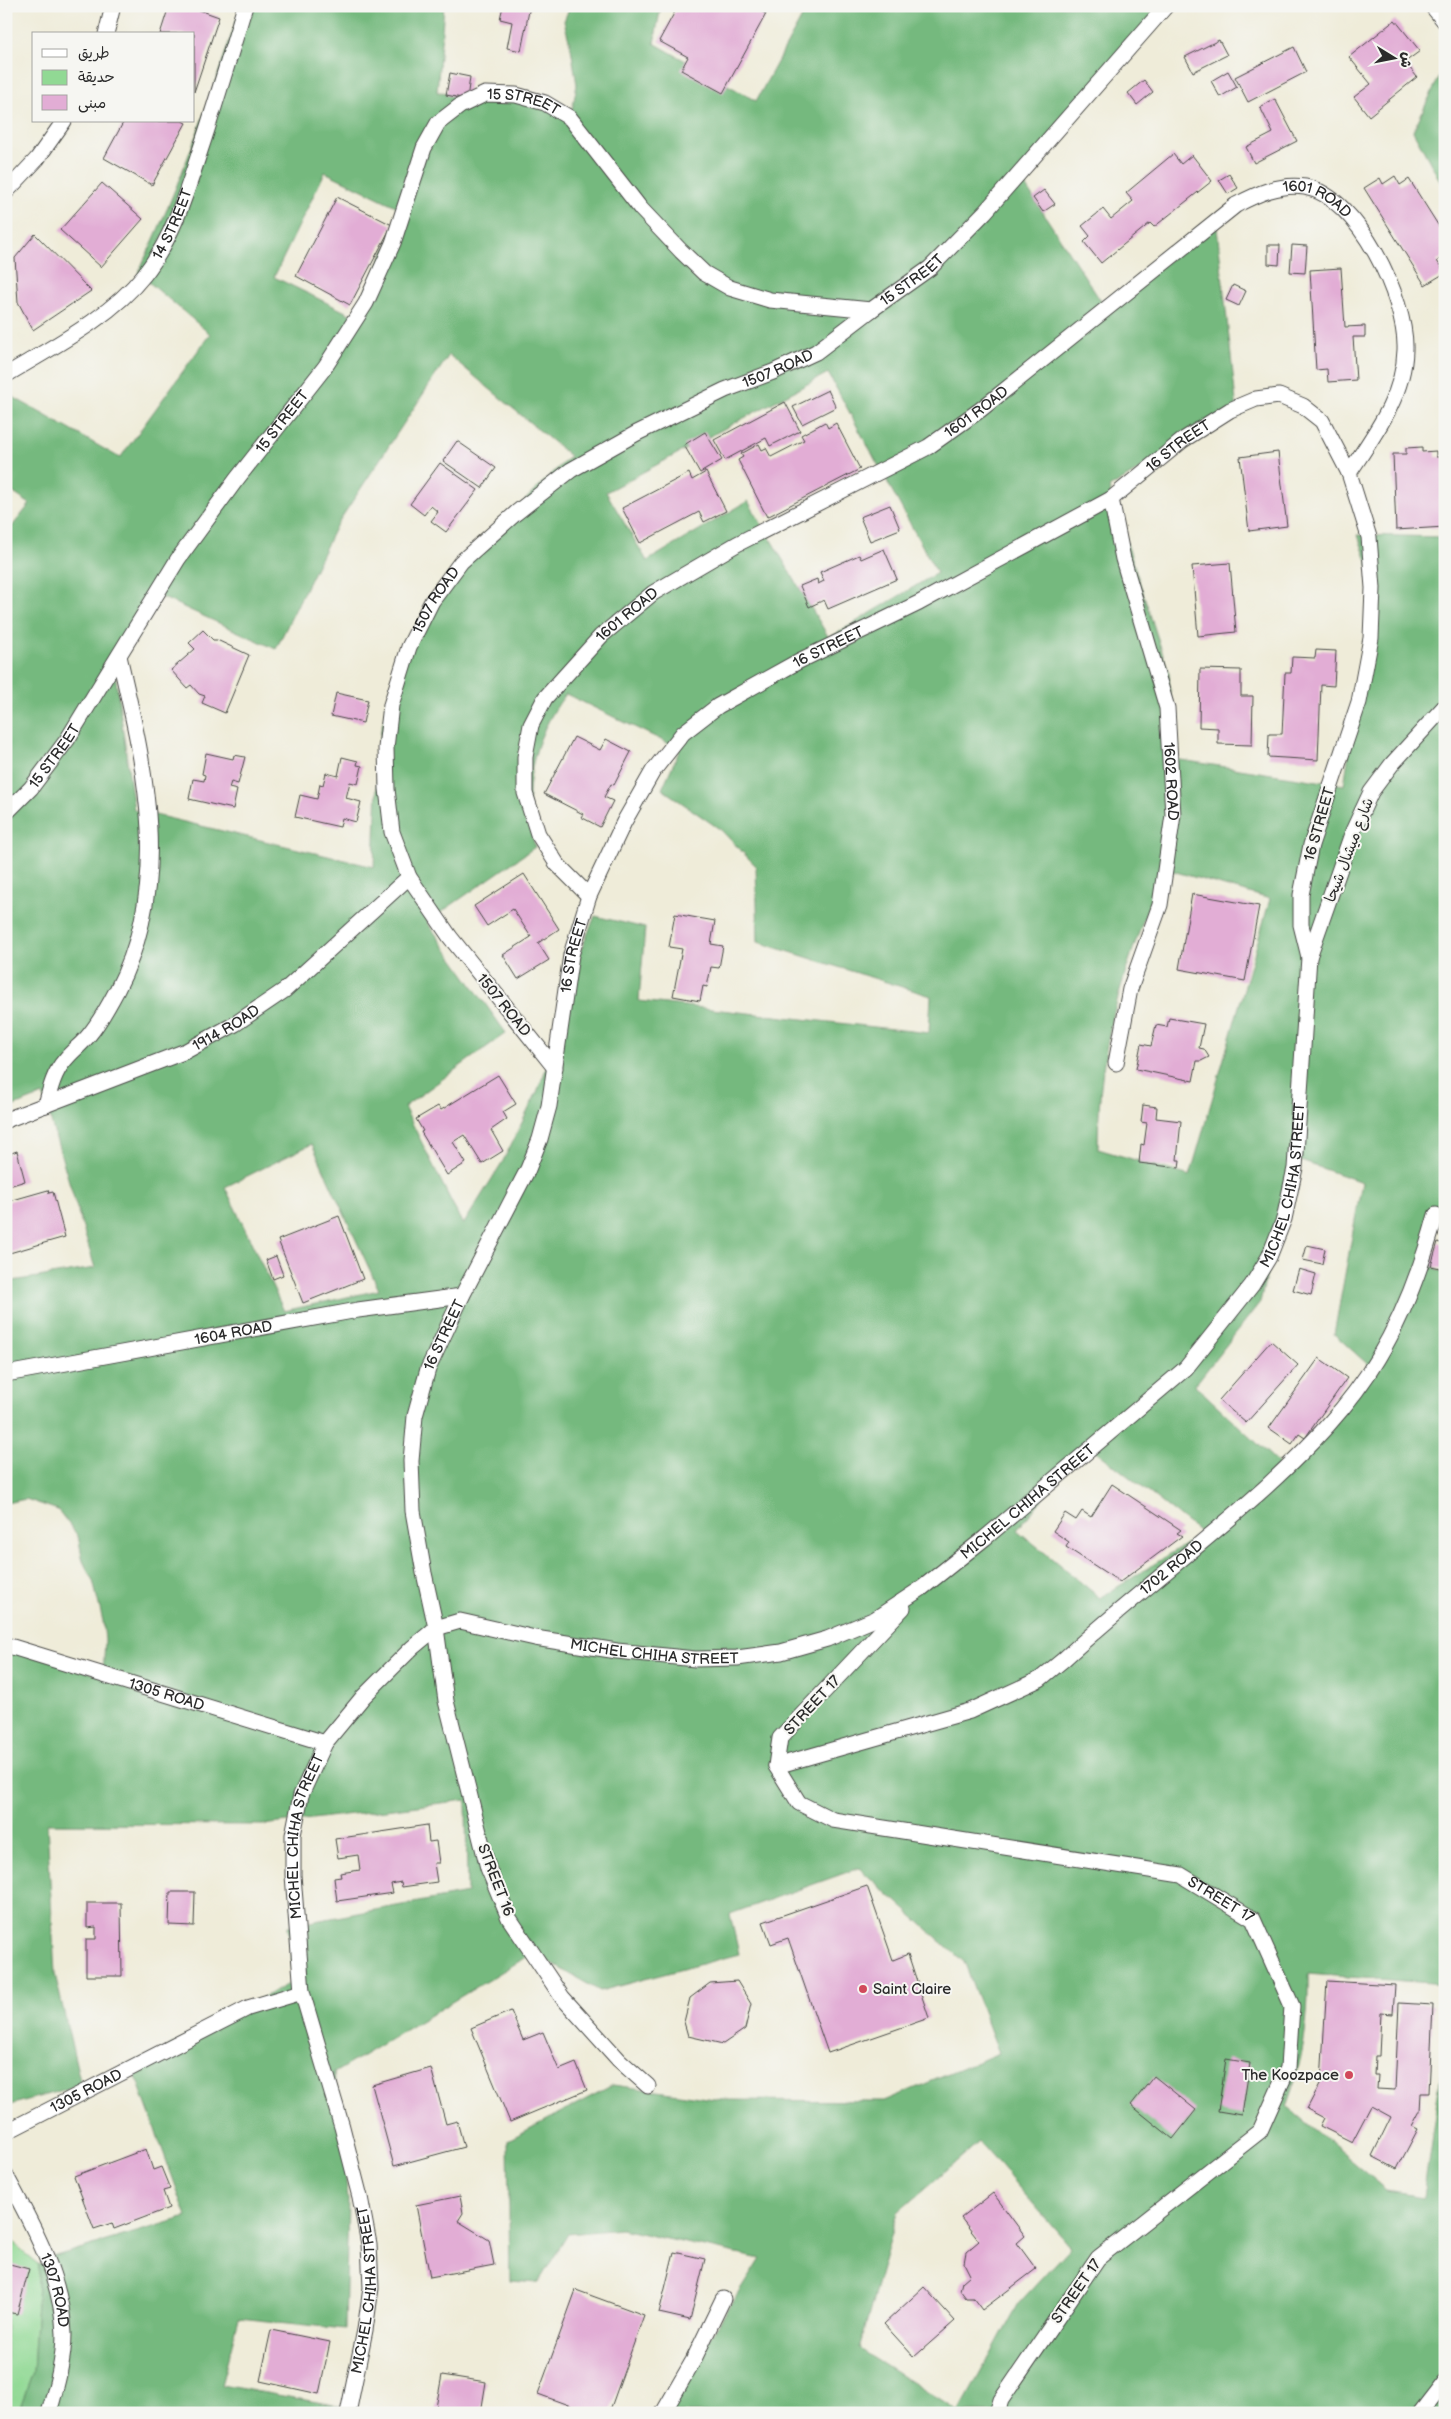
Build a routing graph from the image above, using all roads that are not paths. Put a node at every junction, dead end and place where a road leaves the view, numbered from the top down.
1 (113, 6) edge
2 (245, 6) edge
3 (1166, 6) edge
4 (1432, 6) edge
5 (1445, 22) edge
6 (106, 32) edge
7 (63, 122) edge
8 (6, 192) edge
9 (871, 310) junction
10 (6, 375) edge
11 (1349, 473) junction
12 (1111, 499) junction
13 (119, 656) junction
14 (1445, 706) edge
15 (6, 813) edge
16 (408, 877) junction
17 (589, 896) junction
18 (1309, 957) junction
19 (1116, 1063) dead end
20 (555, 1068) junction
21 (46, 1105) junction
22 (6, 1120) edge
23 (1436, 1215) dead end
24 (462, 1296) junction
25 (6, 1374) edge
26 (922, 1588) junction
27 (436, 1628) junction
28 (6, 1645) edge
29 (325, 1743) junction
30 (776, 1766) junction
31 (302, 1992) junction
32 (648, 2086) dead end
33 (6, 2132) edge
34 (6, 2176) edge
35 (724, 2299) dead end
36 (1445, 2382) edge
37 (999, 2406) edge
38 (49, 2413) edge
39 (348, 2413) edge
40 (663, 2413) edge
41 (988, 2413) edge
42 (1421, 2413) edge

1 - 6 street
2 - 10 street, 14 STREET
3 - 9 street, 15 STREET
4 - 5 street
7 - 8 street
9 - 13 street, 15 STREET
9 - 16 street, 1507 ROAD
11 - 12 street, 16 STREET
11 - 17 street, 1601 ROAD
11 - 18 street, 16 STREET
12 - 17 street, 16 STREET
12 - 19 street, 1602 ROAD
13 - 15 street, 15 STREET
13 - 21 street
14 - 18 street, شارع ميشال شيحا
16 - 20 street, 1507 ROAD
16 - 21 street, 1914 ROAD
17 - 20 street, 16 STREET
18 - 26 street, MICHEL CHIHA STREET
20 - 24 street, 16 STREET
21 - 22 street, 1914 ROAD
23 - 30 street, 1702 ROAD
24 - 25 street, 1604 ROAD
24 - 27 street, 16 STREET
26 - 27 street, MICHEL CHIHA STREET
26 - 30 street, STREET 17
27 - 29 street, MICHEL CHIHA STREET
27 - 32 street, STREET 16
28 - 29 street, 1305 ROAD
29 - 31 street, MICHEL CHIHA STREET
30 - 37 street, STREET 17
31 - 33 street, 1305 ROAD
31 - 39 street, MICHEL CHIHA STREET
34 - 38 street, 1307 ROAD
35 - 40 street
36 - 42 street
37 - 41 street, STREET 17

